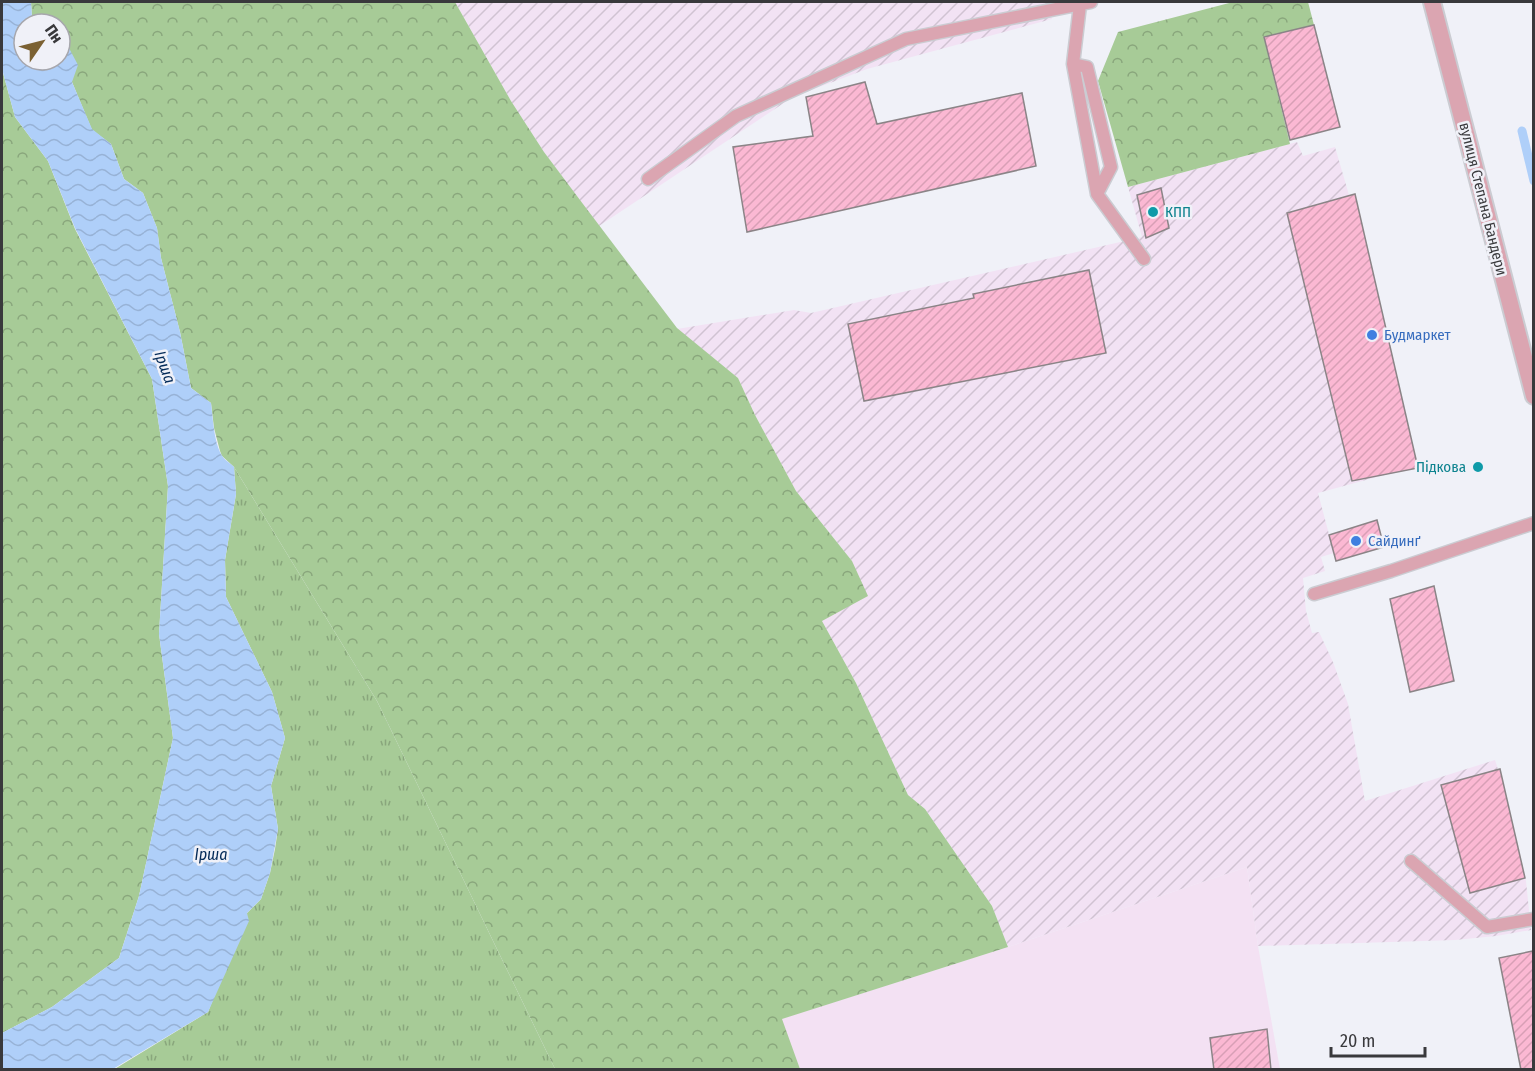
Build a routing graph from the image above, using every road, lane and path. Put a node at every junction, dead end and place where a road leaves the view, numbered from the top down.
1 (1432, 2) edge
2 (1081, 3) edge
3 (1073, 64) junction
4 (648, 179) dead end
5 (1097, 194) junction
6 (1143, 259) dead end
7 (1533, 396) edge
8 (1533, 523) edge
9 (1314, 594) dead end
10 (1411, 861) dead end
11 (1533, 918) edge

1 - 7 street, вулиця Степана Бандери
2 - 3 lane
2 - 4 lane
3 - 5 lane
3 - 5 lane
5 - 6 lane
8 - 9 lane
10 - 11 lane

